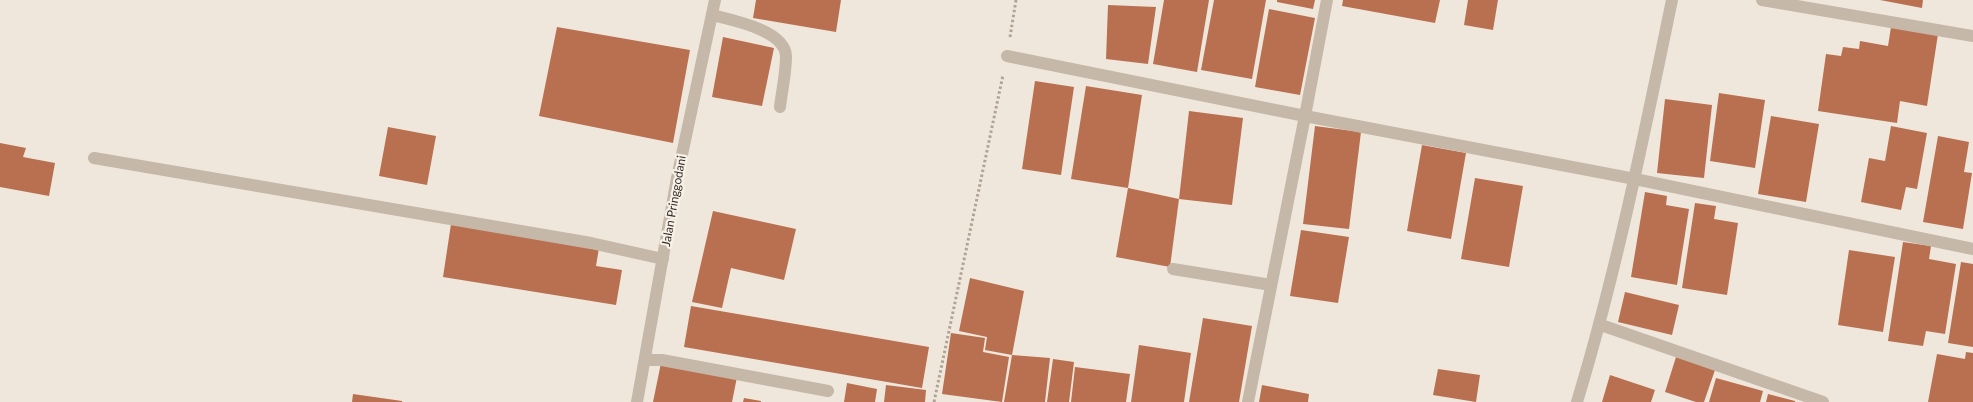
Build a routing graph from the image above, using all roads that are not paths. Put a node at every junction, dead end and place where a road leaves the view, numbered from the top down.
1 (715, 0) edge
2 (1327, 0) edge
3 (1672, 0) edge
4 (1762, 0) edge
5 (712, 15) junction
6 (1973, 36) edge
7 (1007, 56) road end
8 (780, 107) dead end
9 (1305, 116) junction
10 (94, 158) dead end
11 (1635, 179) junction
12 (1973, 249) edge
13 (663, 259) junction
14 (1174, 269) dead end
15 (1271, 285) junction
16 (1601, 325) junction
17 (645, 360) junction
18 (828, 392) dead end
19 (637, 402) edge
20 (1248, 402) edge
21 (1577, 402) edge
22 (1823, 402) edge

1 - 5 street, Jalan Pringgodani
2 - 9 street
3 - 11 street
4 - 6 street
5 - 8 street
5 - 13 street, Jalan Pringgodani
7 - 9 street
9 - 11 street
9 - 15 street
10 - 13 street
11 - 12 street
11 - 16 street
13 - 17 street, Jalan Pringgodani
14 - 15 street
15 - 20 street
16 - 21 street
16 - 22 street
17 - 18 street
17 - 19 street, Jalan Pringgodani

